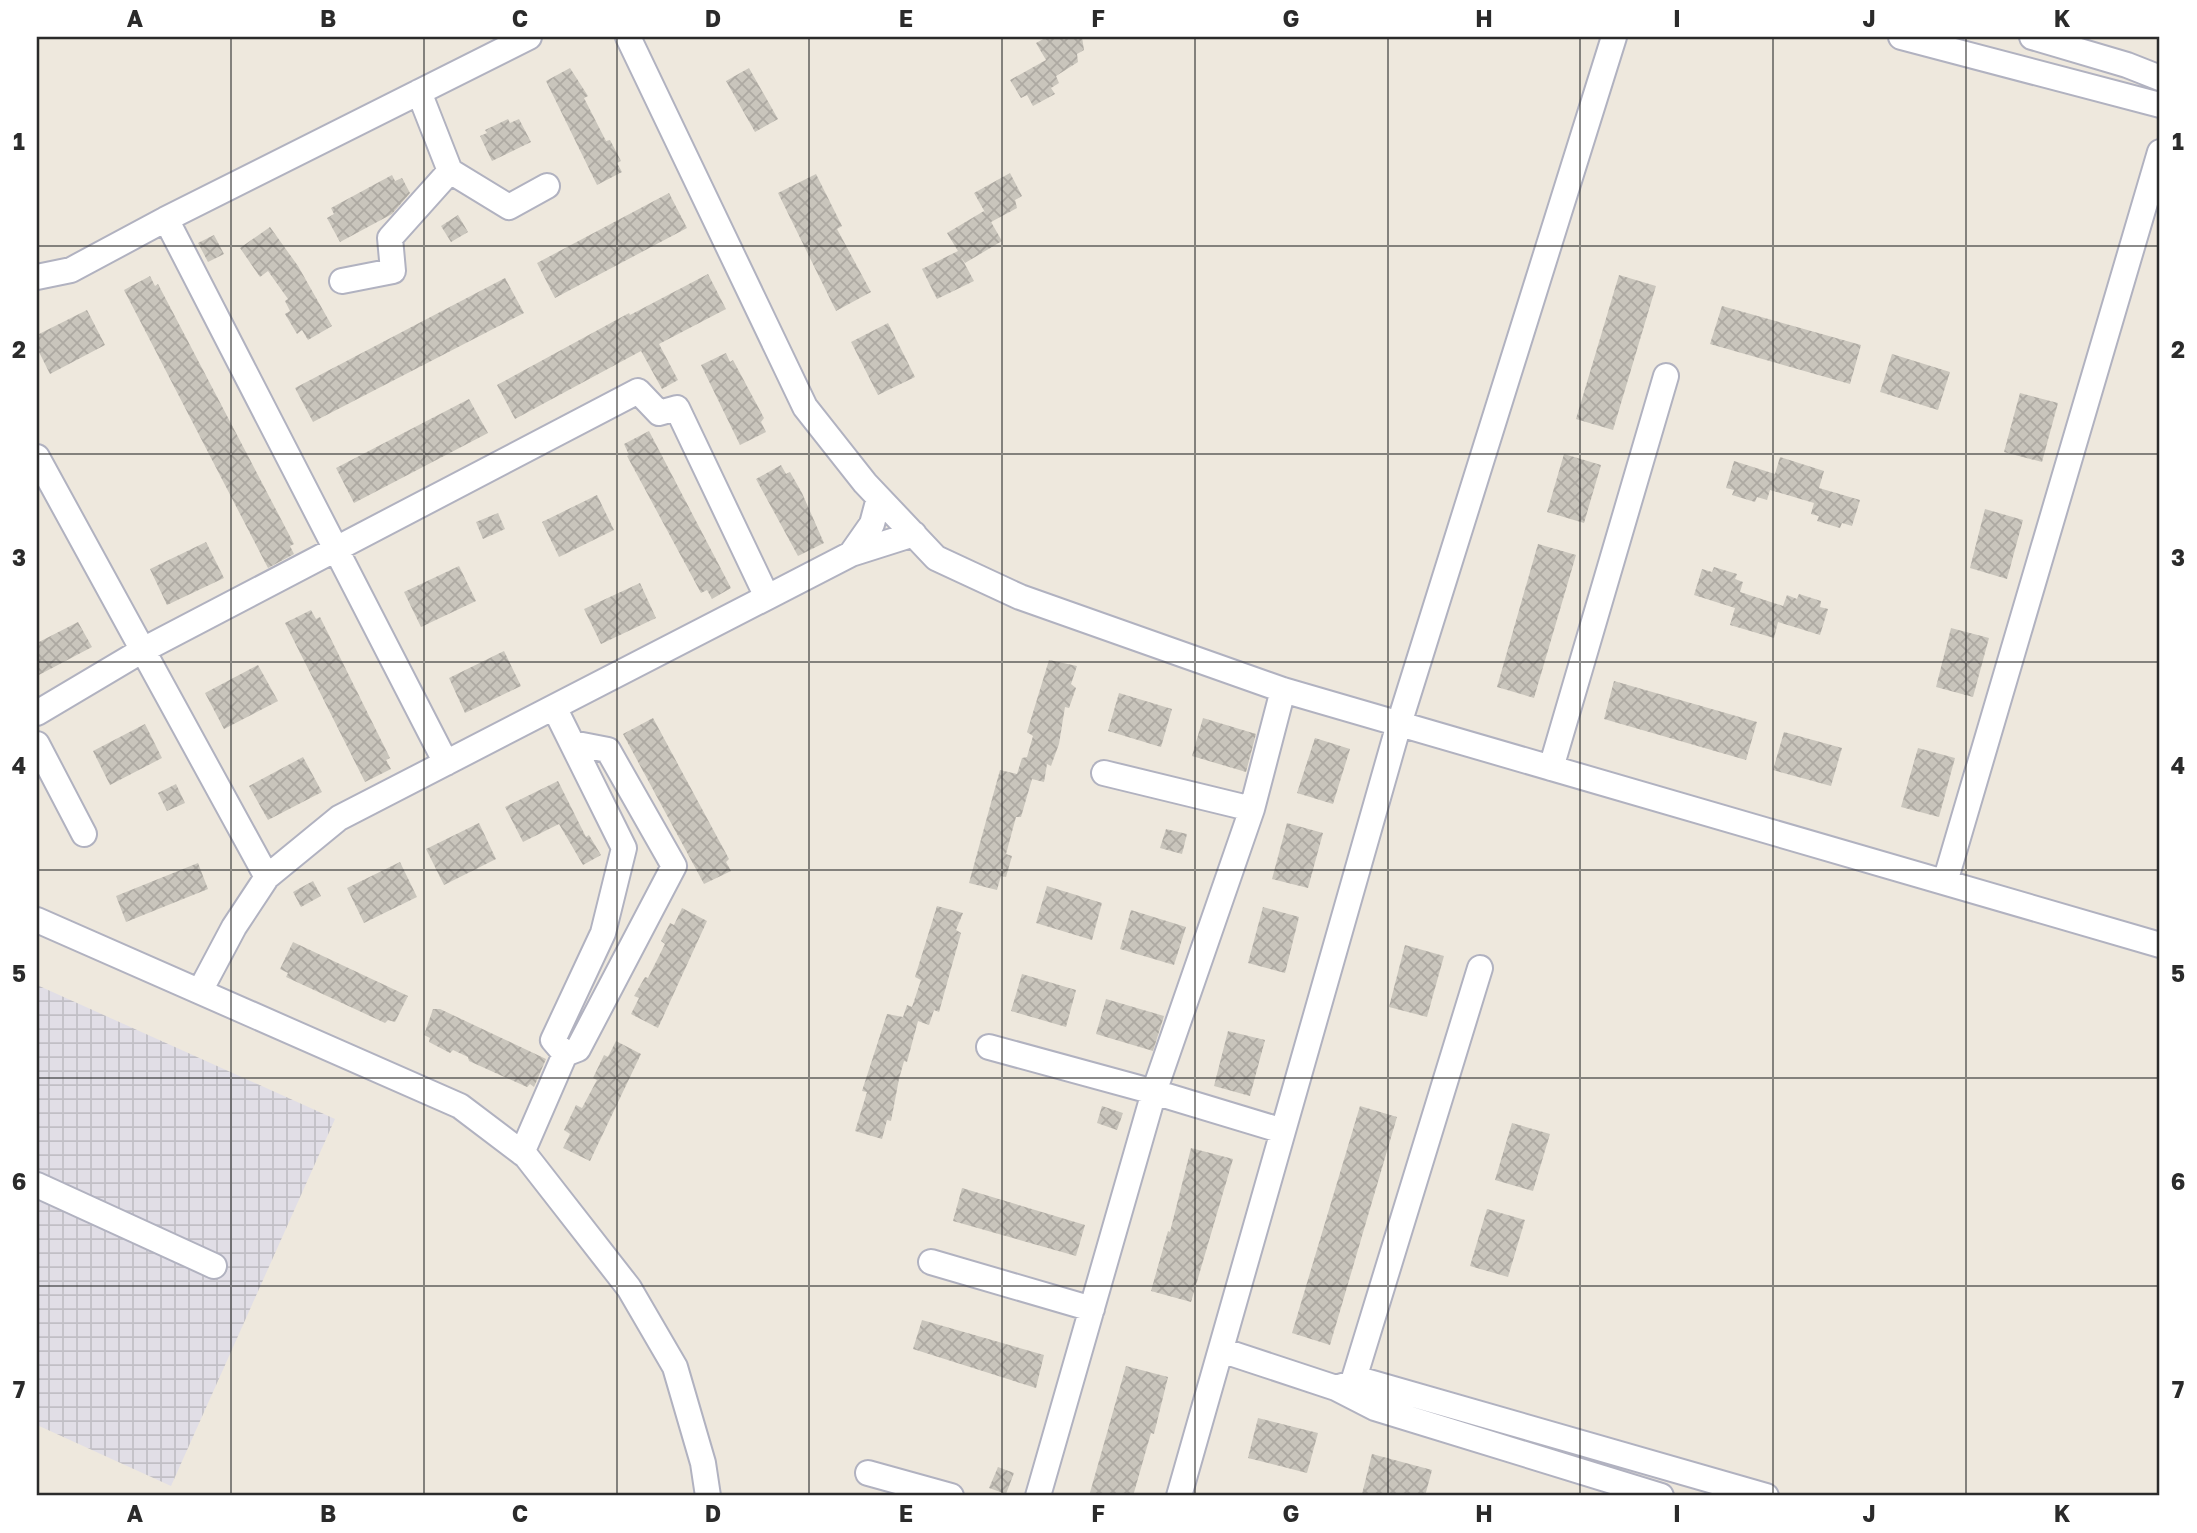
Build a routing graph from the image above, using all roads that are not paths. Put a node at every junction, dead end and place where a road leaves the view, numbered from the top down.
1 (529, 37) edge
2 (628, 37) edge
3 (1614, 37) edge
4 (1901, 37) edge
5 (2032, 37) edge
6 (2160, 78) edge
7 (419, 92) junction
8 (2160, 104) edge
9 (2160, 152) edge
10 (450, 171) junction
11 (547, 187) dead end
12 (166, 219) junction
13 (37, 278) edge
14 (342, 281) dead end
15 (1666, 376) dead end
16 (37, 457) edge
17 (879, 498) junction
18 (914, 534) junction
19 (337, 551) junction
20 (851, 554) junction
21 (767, 597) junction
22 (143, 650) junction
23 (1283, 690) junction
24 (554, 707) junction
25 (37, 713) edge
26 (1399, 724) junction
27 (572, 743) junction
28 (37, 744) edge
29 (446, 763) junction
30 (1551, 768) junction
31 (1104, 773) dead end
32 (1252, 809) junction
33 (84, 834) dead end
34 (267, 877) junction
35 (1945, 882) junction
36 (37, 920) edge
37 (2160, 945) edge
38 (1480, 968) dead end
39 (200, 991) junction
40 (989, 1046) dead end
41 (565, 1054) junction
42 (1154, 1091) junction
43 (1283, 1131) junction
44 (522, 1153) junction
45 (37, 1185) edge
46 (931, 1262) dead end
47 (214, 1266) dead end
48 (1092, 1309) junction
49 (1221, 1350) junction
50 (1344, 1385) junction
51 (868, 1473) dead end
52 (708, 1496) edge
53 (951, 1496) edge
54 (1038, 1496) edge
55 (1180, 1496) edge
56 (1661, 1496) edge
57 (1766, 1496) edge

1 - 7 street
2 - 17 street
3 - 26 street
4 - 8 street
5 - 6 street
7 - 10 street
7 - 12 street
9 - 35 street
10 - 11 street
10 - 14 street
12 - 13 street
12 - 19 street
15 - 30 street
16 - 22 street
17 - 18 street
17 - 20 street
18 - 20 street
18 - 23 street
19 - 21 street
19 - 22 street
19 - 29 street
20 - 21 street
21 - 24 street
22 - 25 street
22 - 34 street
23 - 26 street
23 - 32 street
24 - 27 street
24 - 29 street
26 - 30 street
26 - 43 street
27 - 41 street
27 - 41 street
28 - 33 street
29 - 34 street
30 - 35 street
31 - 32 street
32 - 42 street
34 - 39 street
35 - 37 street
36 - 39 street
38 - 50 street
39 - 44 street
40 - 42 street
41 - 44 street
42 - 43 street
42 - 48 street
43 - 49 street
44 - 52 street
45 - 47 street
46 - 48 street
48 - 54 street
49 - 50 street
49 - 55 street
50 - 56 street
50 - 57 street
51 - 53 street

